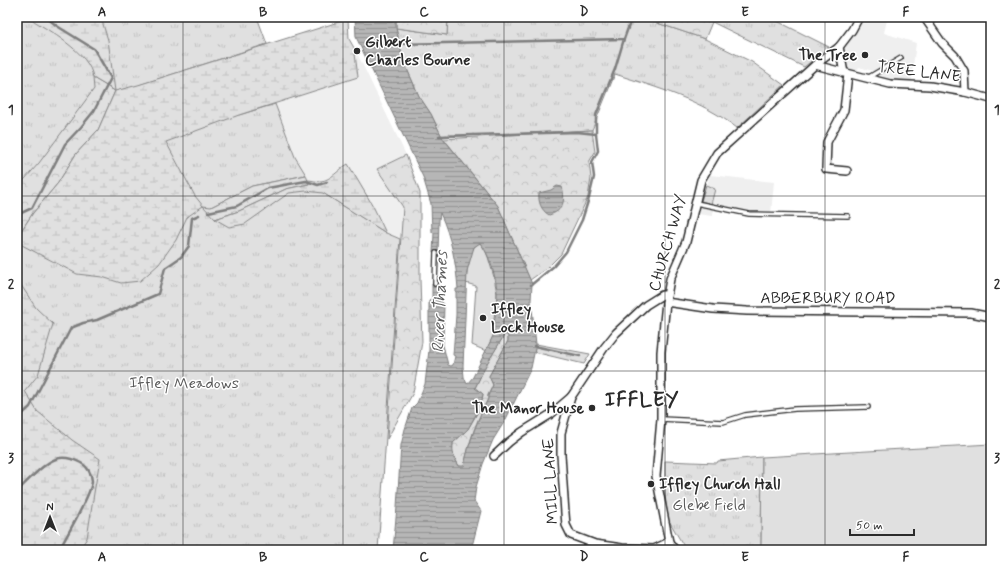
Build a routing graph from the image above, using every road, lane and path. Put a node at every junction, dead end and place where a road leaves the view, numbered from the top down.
1 (859, 17) edge
2 (924, 17) edge
3 (839, 47) junction
4 (901, 58) dead end
5 (815, 65) junction
6 (846, 73) junction
7 (867, 79) junction
8 (965, 92) junction
9 (991, 99) edge
10 (848, 171) dead end
11 (695, 203) junction
12 (848, 216) dead end
13 (436, 253) dead end
14 (435, 284) dead end
15 (666, 299) junction
16 (991, 317) edge
17 (571, 397) junction
18 (868, 407) dead end
19 (661, 419) junction
20 (494, 456) dead end
21 (669, 542) junction
22 (675, 550) edge

1 - 3 street, CHURCH WAY
2 - 8 street
3 - 5 street, CHURCH WAY
3 - 6 street
4 - 7 lane
5 - 6 street, TREE LANE
5 - 11 street, CHURCH WAY
6 - 7 street, TREE LANE
6 - 10 street
7 - 8 street, TREE LANE
8 - 9 street, TREE LANE
11 - 12 lane
11 - 15 street, CHURCH WAY
13 - 14 lane
15 - 16 street, ABBERBURY ROAD
15 - 17 street, MILL LANE
15 - 19 street, CHURCH WAY
17 - 20 street, MILL LANE
17 - 21 street, MILL LANE
18 - 19 lane
19 - 21 street, CHURCH WAY
21 - 22 street

